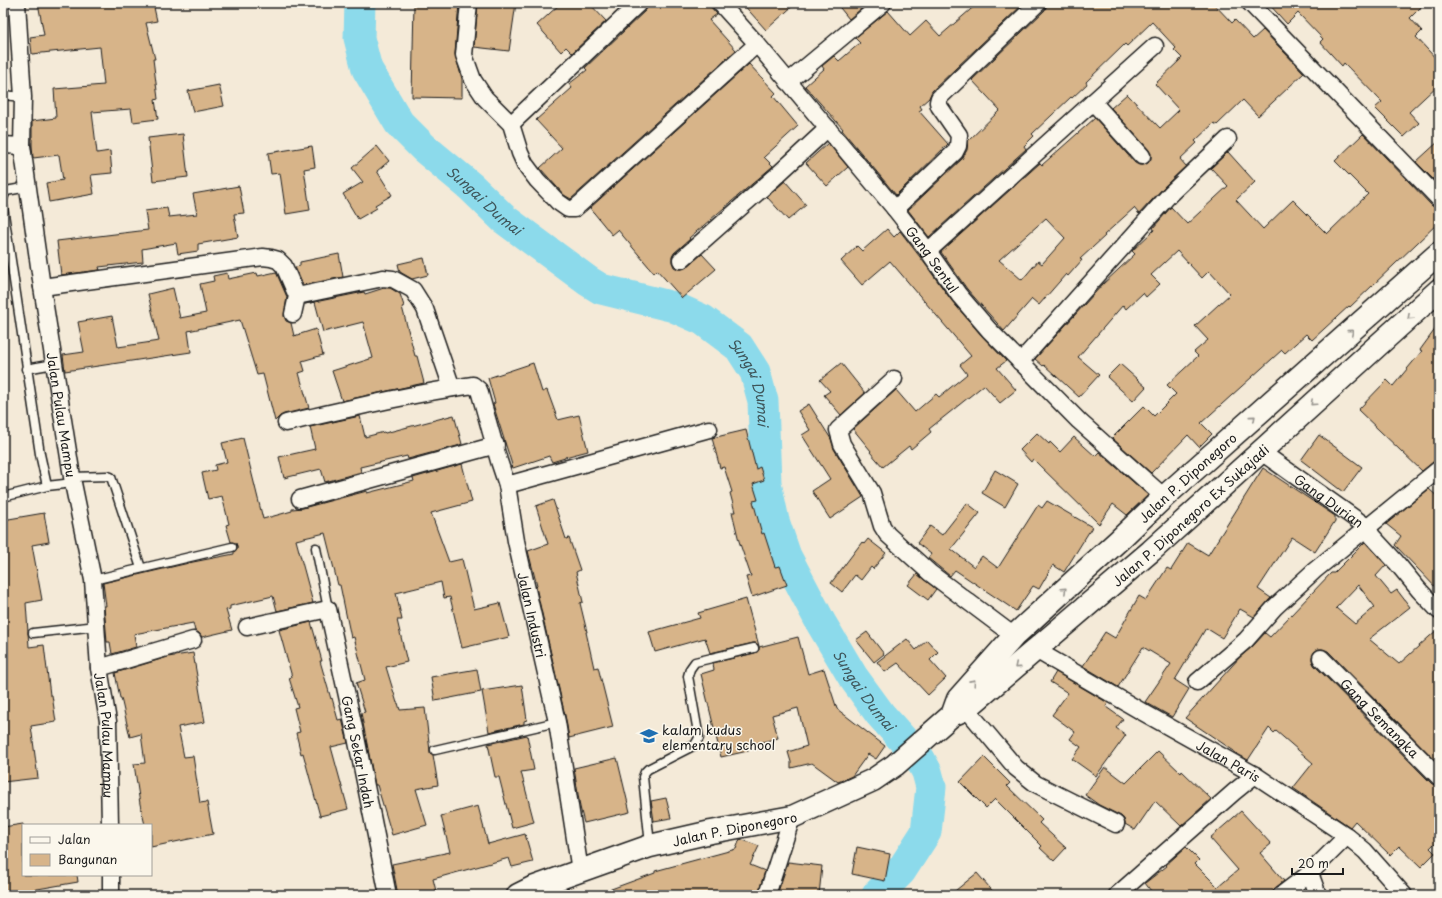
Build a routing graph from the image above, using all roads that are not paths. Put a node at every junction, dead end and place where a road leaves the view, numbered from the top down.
1 (17, 3) edge
2 (469, 3) edge
3 (639, 3) edge
4 (721, 3) edge
5 (883, 3) edge
6 (1038, 3) edge
7 (1250, 3) edge
8 (757, 44) junction
9 (1155, 46) dead end
10 (788, 82) junction
11 (3, 95) edge
12 (23, 97) junction
13 (1093, 102) junction
14 (511, 124) junction
15 (828, 128) junction
16 (1228, 139) dead end
17 (3, 145) edge
18 (22, 146) junction
19 (1142, 156) dead end
20 (28, 187) junction
21 (3, 198) edge
22 (1439, 199) edge
23 (3, 207) edge
24 (895, 209) junction
25 (928, 251) junction
26 (1439, 253) edge
27 (681, 260) dead end
28 (42, 287) junction
29 (1439, 290) edge
30 (297, 296) junction
31 (293, 314) dead end
32 (1020, 362) junction
33 (54, 364) junction
34 (26, 369) junction
35 (894, 379) dead end
36 (452, 388) junction
37 (286, 423) dead end
38 (710, 429) dead end
39 (1236, 433) junction
40 (496, 445) junction
41 (1260, 451) junction
42 (1439, 469) edge
43 (72, 480) junction
44 (507, 484) junction
45 (46, 486) junction
46 (3, 497) edge
47 (1164, 497) junction
48 (300, 499) dead end
49 (1367, 527) junction
50 (232, 547) dead end
51 (316, 548) dead end
52 (142, 568) junction
53 (93, 580) junction
54 (328, 609) junction
55 (1439, 611) edge
56 (97, 626) junction
57 (247, 627) dead end
58 (33, 633) dead end
59 (1014, 636) junction
60 (193, 640) dead end
61 (754, 648) dead end
62 (1036, 650) junction
63 (1321, 658) dead end
64 (99, 668) junction
65 (1197, 682) dead end
66 (958, 708) junction
67 (558, 722) junction
68 (934, 730) joint
69 (435, 750) dead end
70 (1255, 775) junction
71 (1439, 776) edge
72 (792, 817) junction
73 (110, 824) edge
74 (1116, 824) dead end
75 (1347, 836) junction
76 (650, 846) junction
77 (580, 871) junction
78 (1310, 873) junction
79 (111, 876) edge
80 (111, 895) edge
81 (388, 895) edge
82 (518, 895) edge
83 (767, 895) edge
84 (1117, 895) edge
85 (1281, 895) edge
86 (1318, 895) edge
87 (1404, 895) edge

1 - 12 street, Jalan Pulau Mampu
2 - 14 street
3 - 14 street
4 - 8 street, Gang Sentul
5 - 10 street
6 - 24 street
7 - 22 street
8 - 10 street, Gang Sentul
8 - 14 street
9 - 13 street
10 - 15 street, Gang Sentul
11 - 12 lane
12 - 18 street, Jalan Pulau Mampu
13 - 19 street
13 - 25 street
15 - 24 street, Gang Sentul
15 - 27 street
16 - 32 street
17 - 18 street
18 - 20 street, Jalan Pulau Mampu
20 - 21 lane
20 - 28 street, Jalan Pulau Mampu
23 - 34 lane
24 - 25 street, Gang Sentul
25 - 32 street, Gang Sentul
39 -> 26 main road, Jalan P. Diponegoro
28 - 30 street
28 - 33 street, Jalan Pulau Mampu
29 -> 41 main road, Jalan P. Diponegoro Ex Sukajadi
30 - 31 street
30 - 36 street
32 - 47 street, Gang Sentul
33 - 34 lane
33 - 43 street, Jalan Pulau Mampu
34 - 45 lane
35 - 59 street
36 - 37 street
36 - 40 street, Jalan Industri
38 - 44 street
39 - 41 main road
39 - 47 main road, Jalan P. Diponegoro
40 - 44 street, Jalan Industri
40 - 48 street
41 - 49 street, Gang Durian
41 - 62 main road, Jalan P. Diponegoro Ex Sukajadi
42 - 49 street
43 - 45 lane
43 - 52 lane
43 - 53 street, Jalan Pulau Mampu
44 - 67 street, Jalan Industri
45 - 46 lane
59 -> 47 main road, Jalan P. Diponegoro
49 - 55 street, Gang Durian
49 - 65 street
50 - 52 lane
51 - 54 lane
52 - 53 lane
53 - 56 street, Jalan Pulau Mampu
54 - 57 street
54 - 81 street, Gang Sekar Indah
56 - 58 lane
56 - 64 street, Jalan Pulau Mampu
66 -> 59 main road, Jalan P. Diponegoro
60 - 64 street
61 - 76 lane
62 -> 66 main road, Jalan P. Diponegoro Ex Sukajadi
62 - 70 street, Jalan Paris
63 - 71 street, Gang Semangka
64 - 73 street, Jalan Pulau Mampu
66 - 68 main road, Jalan P. Diponegoro Ex Sukajadi
66 - 74 street
67 - 69 lane
67 - 77 street, Jalan Industri
68 - 72 main road, Jalan P. Diponegoro
70 - 75 street, Jalan Paris
70 - 84 street
72 - 76 main road, Jalan P. Diponegoro
72 - 83 street
75 - 78 street
75 - 87 street, Jalan Paris
76 - 77 main road, Jalan P. Diponegoro
77 - 82 main road, Jalan P. Diponegoro
78 - 85 street
78 - 86 street
79 - 80 street

